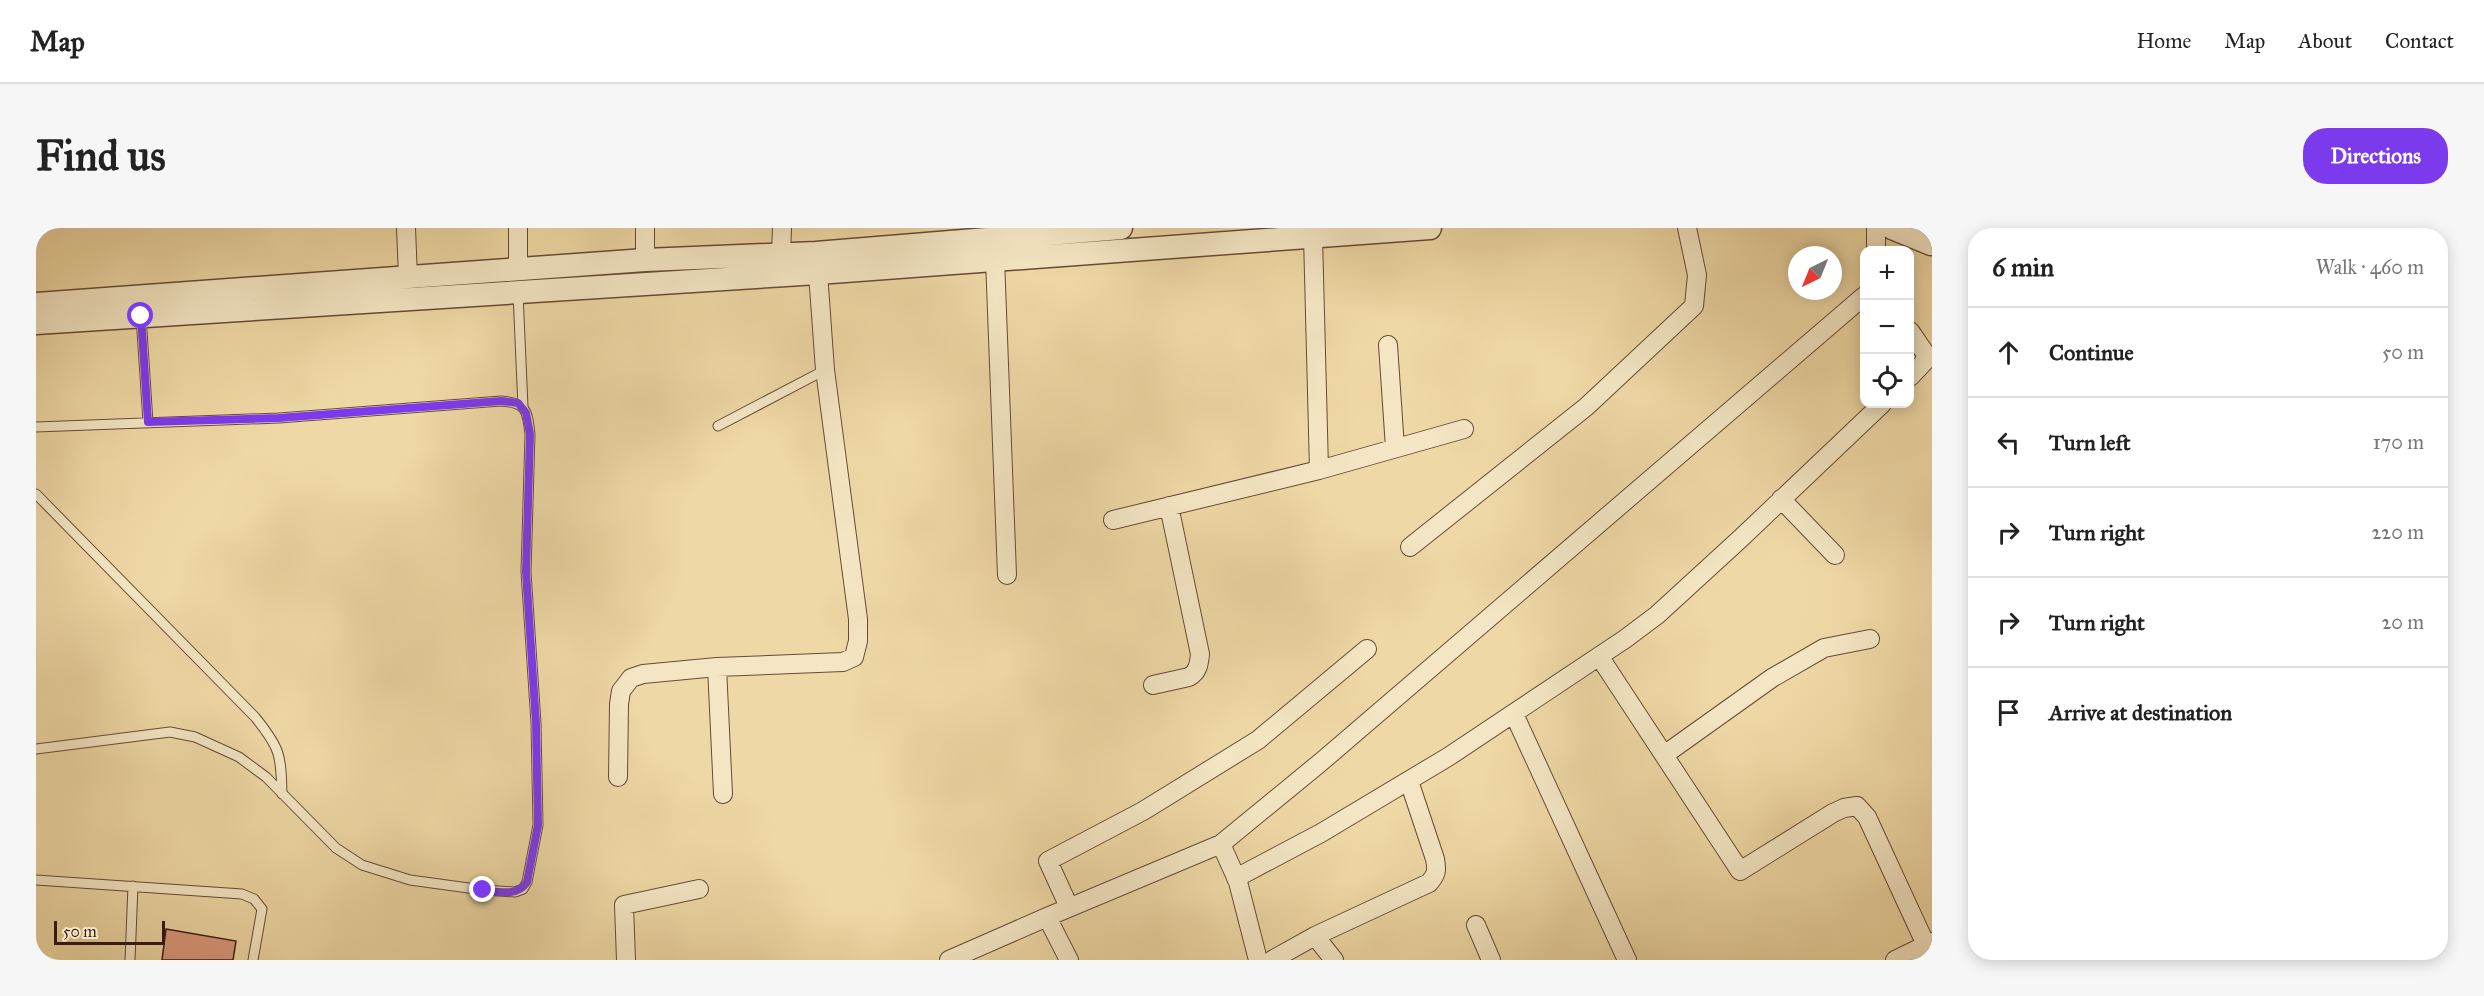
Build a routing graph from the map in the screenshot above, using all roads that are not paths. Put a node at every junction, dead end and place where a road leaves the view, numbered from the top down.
1 (406, 228) edge
2 (518, 228) edge
3 (645, 228) edge
4 (782, 228) edge
5 (1121, 228) edge
6 (1430, 228) edge
7 (1687, 228) edge
8 (1876, 228) edge
9 (1892, 228) edge
10 (1313, 232) edge
11 (952, 236) edge
12 (1929, 240) edge
13 (1876, 246) edge
14 (781, 254) junction
15 (995, 259) junction
16 (645, 260) junction
17 (818, 273) junction
18 (408, 278) junction
19 (518, 281) junction
20 (1860, 299) edge
21 (36, 304) edge
22 (141, 316) junction
23 (36, 323) edge
24 (1914, 337) edge
25 (1388, 345) dead end
26 (825, 370) junction
27 (1914, 373) edge
28 (523, 407) junction
29 (1878, 408) edge
30 (148, 422) junction
31 (718, 426) dead end
32 (36, 427) edge
33 (1464, 429) dead end
34 (1395, 448) junction
35 (1319, 470) junction
36 (36, 494) edge
37 (1781, 499) junction
38 (1169, 506) junction
39 (1113, 520) dead end
40 (1410, 547) dead end
41 (1835, 555) dead end
42 (1007, 575) dead end
43 (1869, 639) dead end
44 (1367, 649) dead end
45 (1599, 656) junction
46 (717, 667) junction
47 (1153, 685) dead end
48 (1514, 714) junction
49 (36, 749) edge
50 (1664, 755) junction
51 (618, 777) dead end
52 (1409, 781) junction
53 (282, 794) junction
54 (723, 794) dead end
55 (1221, 843) junction
56 (1236, 878) junction
57 (36, 880) edge
58 (133, 886) junction
59 (699, 890) dead end
60 (1069, 907) junction
61 (1047, 917) junction
62 (1476, 925) dead end
63 (1315, 936) junction
64 (1929, 943) edge
65 (130, 960) edge
66 (254, 960) edge
67 (626, 960) edge
68 (949, 960) edge
69 (1069, 960) edge
70 (1258, 960) edge
71 (1272, 960) edge
72 (1334, 960) edge
73 (1491, 960) edge
74 (1627, 960) edge
75 (1895, 960) edge

1 - 18 street
2 - 19 street
3 - 16 street
4 - 14 street
5 - 11 street
6 - 10 street
7 - 40 street
8 - 13 street
9 - 12 street
10 - 15 street
10 - 35 street
11 - 14 street
14 - 16 street
15 - 17 street
15 - 42 street
16 - 19 street
17 - 19 street
17 - 26 street
18 - 19 street
18 - 21 street
19 - 22 street
19 - 28 lane
20 - 55 street
22 - 23 street
22 - 30 lane
24 - 27 street
25 - 34 street
26 - 31 lane
26 - 46 street
28 - 30 lane
28 - 53 lane
29 - 37 street
30 - 32 lane
33 - 34 street
34 - 35 street
35 - 38 street
36 - 53 lane
37 - 41 street
37 - 45 street
38 - 39 street
38 - 47 street
43 - 50 street
44 - 60 street
45 - 48 street
45 - 50 street
46 - 51 street
46 - 54 street
48 - 52 street
48 - 74 street
49 - 53 lane
50 - 64 street
52 - 56 street
52 - 63 street
55 - 56 street
55 - 60 street
56 - 70 street
57 - 58 lane
58 - 65 lane
58 - 66 lane
59 - 67 street
60 - 61 street
61 - 68 street
61 - 69 street
62 - 73 street
63 - 71 street
63 - 72 street
64 - 75 street

